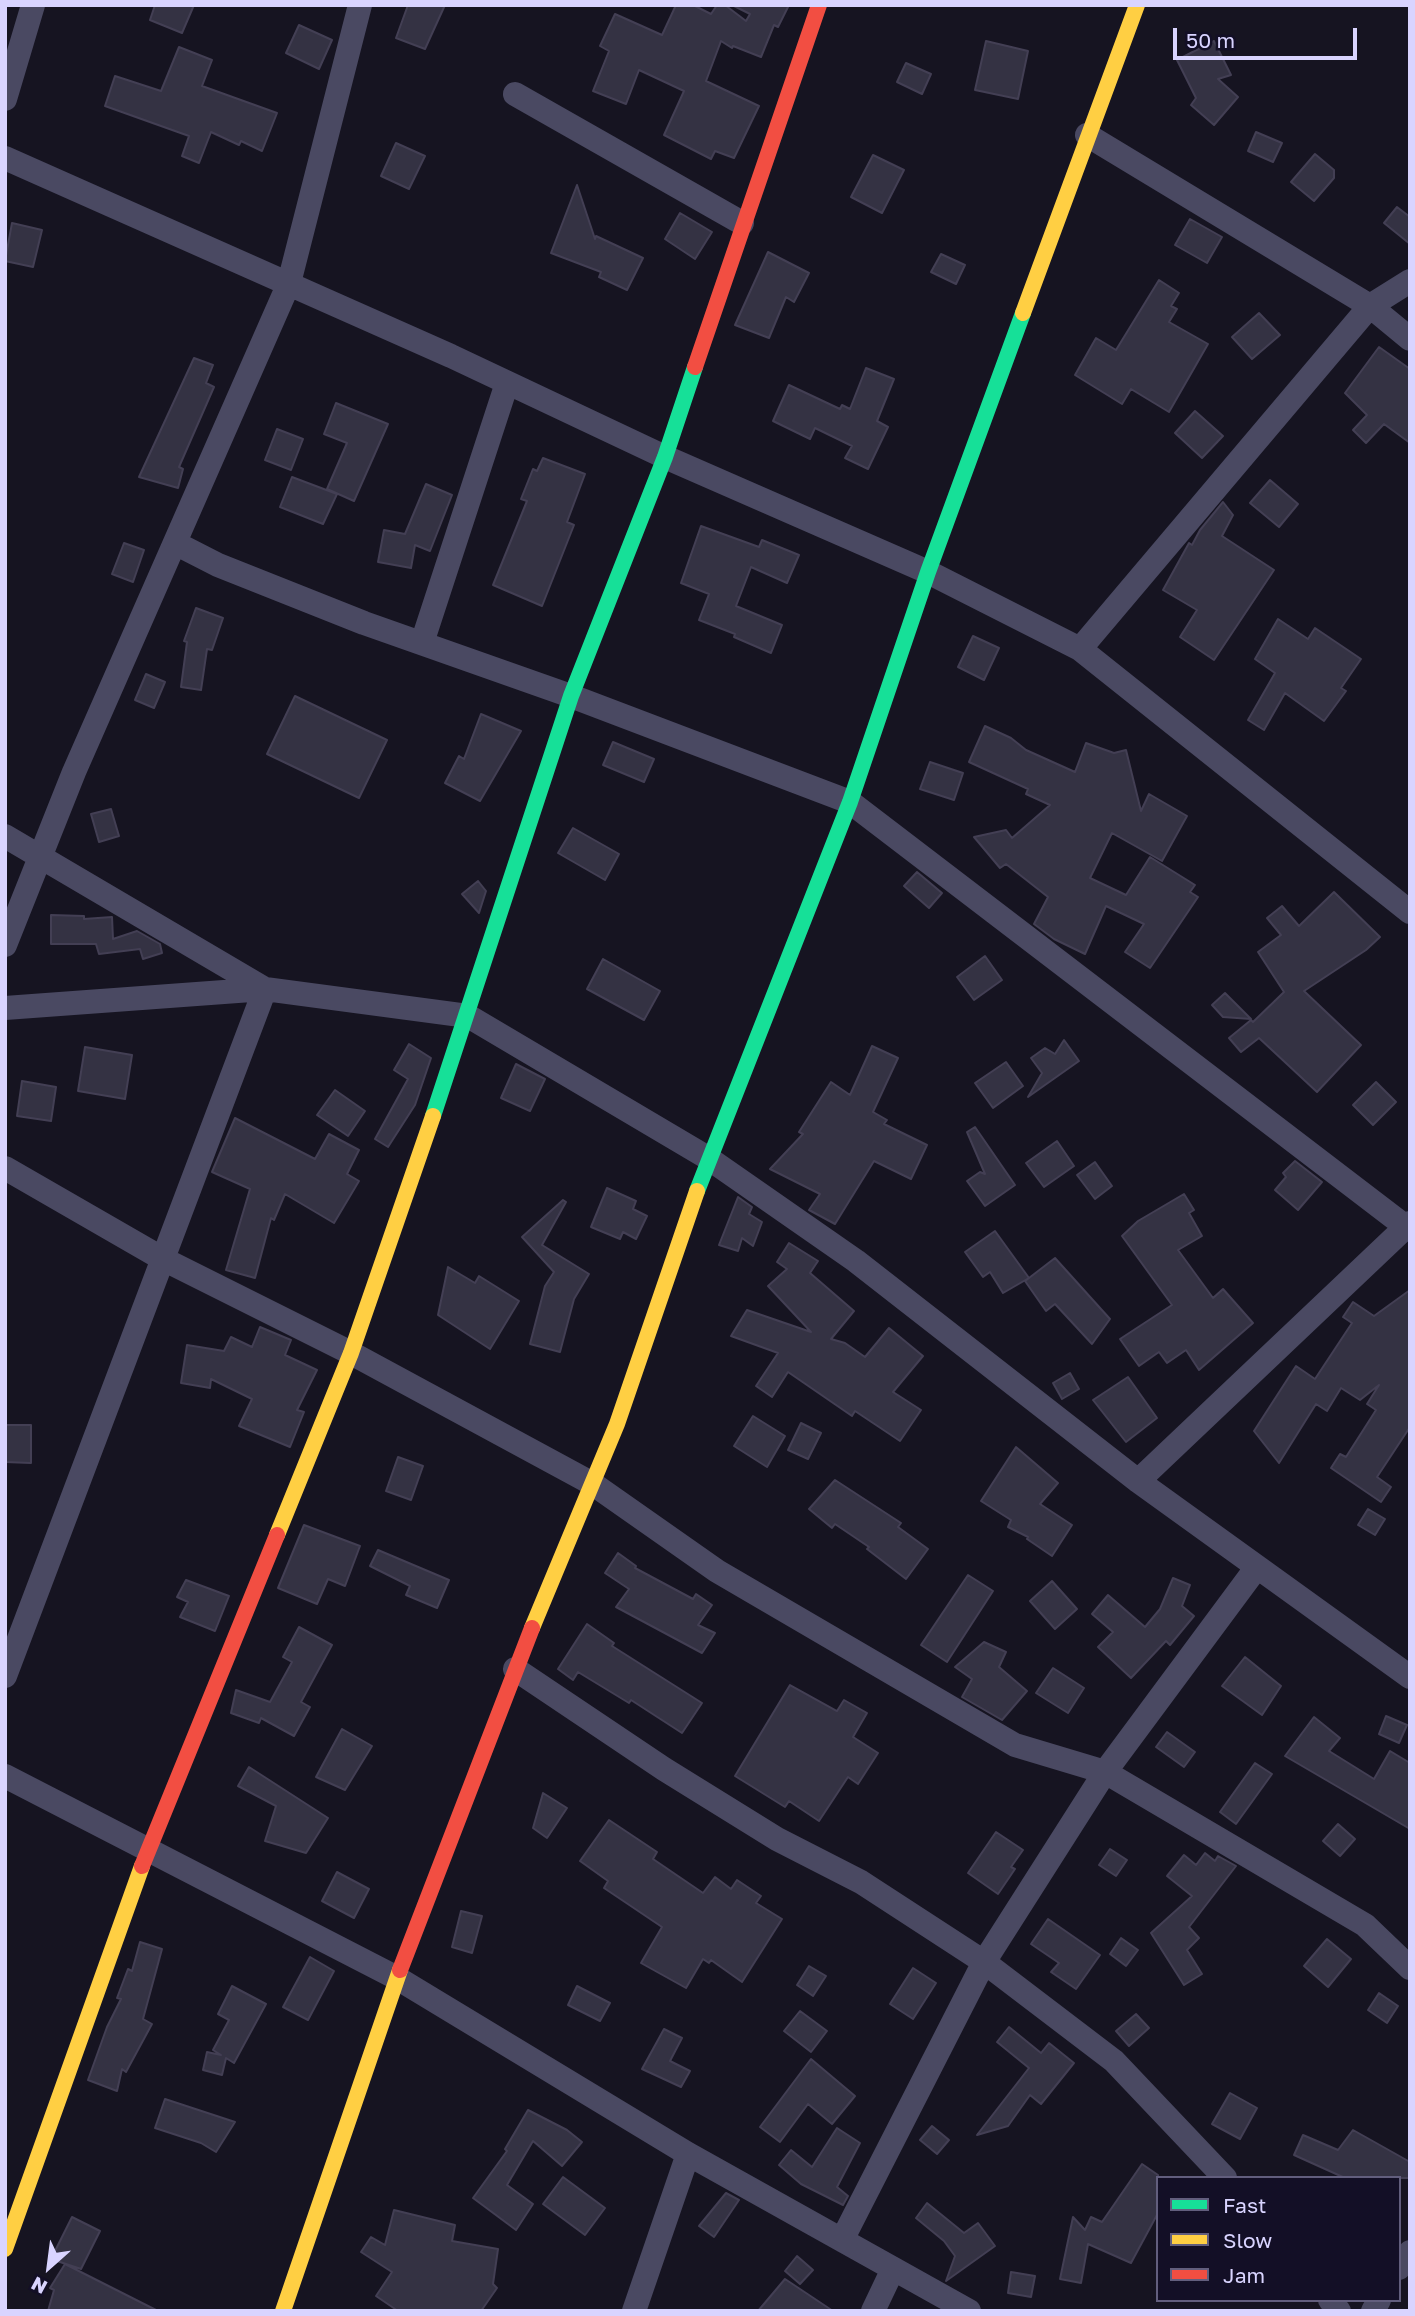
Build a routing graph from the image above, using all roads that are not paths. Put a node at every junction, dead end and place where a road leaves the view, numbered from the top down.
1 (33, 5) edge
2 (360, 5) edge
3 (819, 5) edge
4 (1137, 5) edge
5 (514, 94) dead end
6 (5, 99) edge
7 (1087, 135) junction
8 (5, 158) edge
9 (742, 223) junction
10 (1410, 281) edge
11 (289, 283) junction
12 (1370, 306) junction
13 (1410, 339) edge
14 (507, 383) junction
15 (665, 457) junction
16 (174, 544) junction
17 (928, 572) junction
18 (422, 643) junction
19 (1080, 649) junction
20 (571, 696) junction
21 (849, 802) junction
22 (5, 836) edge
23 (40, 857) junction
24 (1410, 912) edge
25 (5, 945) edge
26 (265, 989) junction
27 (5, 1007) edge
28 (468, 1016) junction
29 (708, 1158) junction
30 (5, 1168) edge
31 (1408, 1227) edge
32 (163, 1259) junction
33 (351, 1353) junction
34 (1138, 1481) junction
35 (593, 1484) junction
36 (1257, 1567) junction
37 (515, 1669) junction
38 (5, 1676) edge
39 (1410, 1677) edge
40 (1105, 1772) junction
41 (5, 1776) edge
42 (149, 1847) junction
43 (984, 1962) junction
44 (1410, 1968) edge
45 (397, 1978) junction
46 (688, 2154) junction
47 (1222, 2176) edge
48 (842, 2240) junction
49 (5, 2249) edge
50 (893, 2269) junction
51 (283, 2311) edge
52 (634, 2311) edge
53 (873, 2311) edge
54 (969, 2311) edge

1 - 6 street
2 - 11 street
3 - 9 street
4 - 7 street
5 - 9 street
7 - 12 street
7 - 17 street
8 - 11 street
9 - 15 street
10 - 12 street
11 - 14 street
11 - 16 street
12 - 13 street
12 - 19 street
14 - 15 street
14 - 18 street
15 - 17 street
15 - 20 street
16 - 18 street
16 - 23 street
17 - 19 street
17 - 21 street
18 - 20 street
19 - 24 street
20 - 21 street
20 - 28 street
21 - 29 street
21 - 31 street
22 - 23 street
23 - 25 street
23 - 26 street
26 - 27 street
26 - 28 street
26 - 32 street
28 - 29 street
28 - 33 street
29 - 34 street
29 - 35 street
30 - 32 street
31 - 34 street
32 - 33 street
32 - 38 street
33 - 35 street
33 - 42 street
34 - 36 street
35 - 37 street
35 - 40 street
36 - 39 street
36 - 40 street
37 - 43 street
37 - 45 street
40 - 43 street
40 - 44 street
41 - 42 street
42 - 45 street
42 - 49 street
43 - 47 street
43 - 48 street
45 - 46 street
45 - 51 street
46 - 48 street
46 - 52 street
48 - 50 street
50 - 53 street
50 - 54 street

